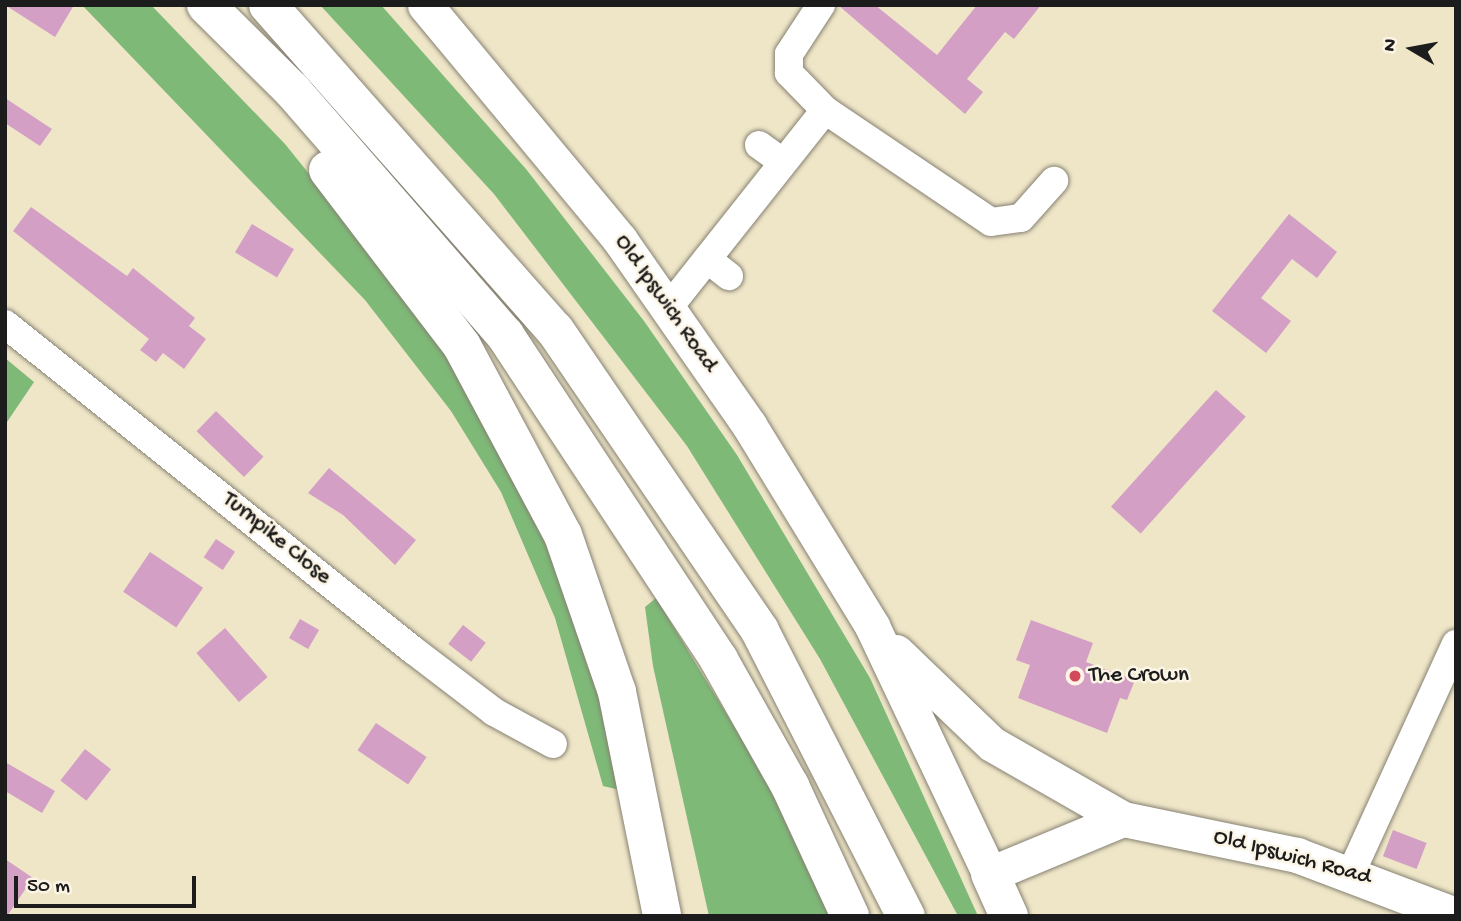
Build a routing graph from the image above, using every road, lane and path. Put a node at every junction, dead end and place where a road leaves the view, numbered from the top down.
1 (268, 5) edge
2 (425, 5) edge
3 (821, 5) edge
4 (207, 6) edge
5 (825, 110) junction
6 (759, 145) dead end
7 (782, 162) junction
8 (1054, 181) dead end
9 (707, 259) junction
10 (729, 276) dead end
11 (669, 307) junction
12 (5, 324) edge
13 (872, 626) junction
14 (1456, 644) edge
15 (553, 744) dead end
16 (1123, 819) junction
17 (1351, 873) junction
18 (990, 874) junction
19 (906, 911) edge
20 (1456, 915) edge
21 (662, 916) edge
22 (850, 916) edge
23 (1009, 916) edge

1 - 19 highway
2 - 11 street, Old Ipswich Road
3 - 5 street
4 - 21 highway
4 - 22 highway
5 - 7 street
5 - 8 street
6 - 7 street
7 - 9 street
9 - 10 street
9 - 11 street
11 - 13 street, Old Ipswich Road
12 - 15 street, Turnpike Close
13 - 16 street, Old Ipswich Road
13 - 18 street, Old Ipswich Road
14 - 17 street
16 - 17 street, Old Ipswich Road
16 - 18 street
17 - 20 street, Old Ipswich Road
18 - 23 highway

